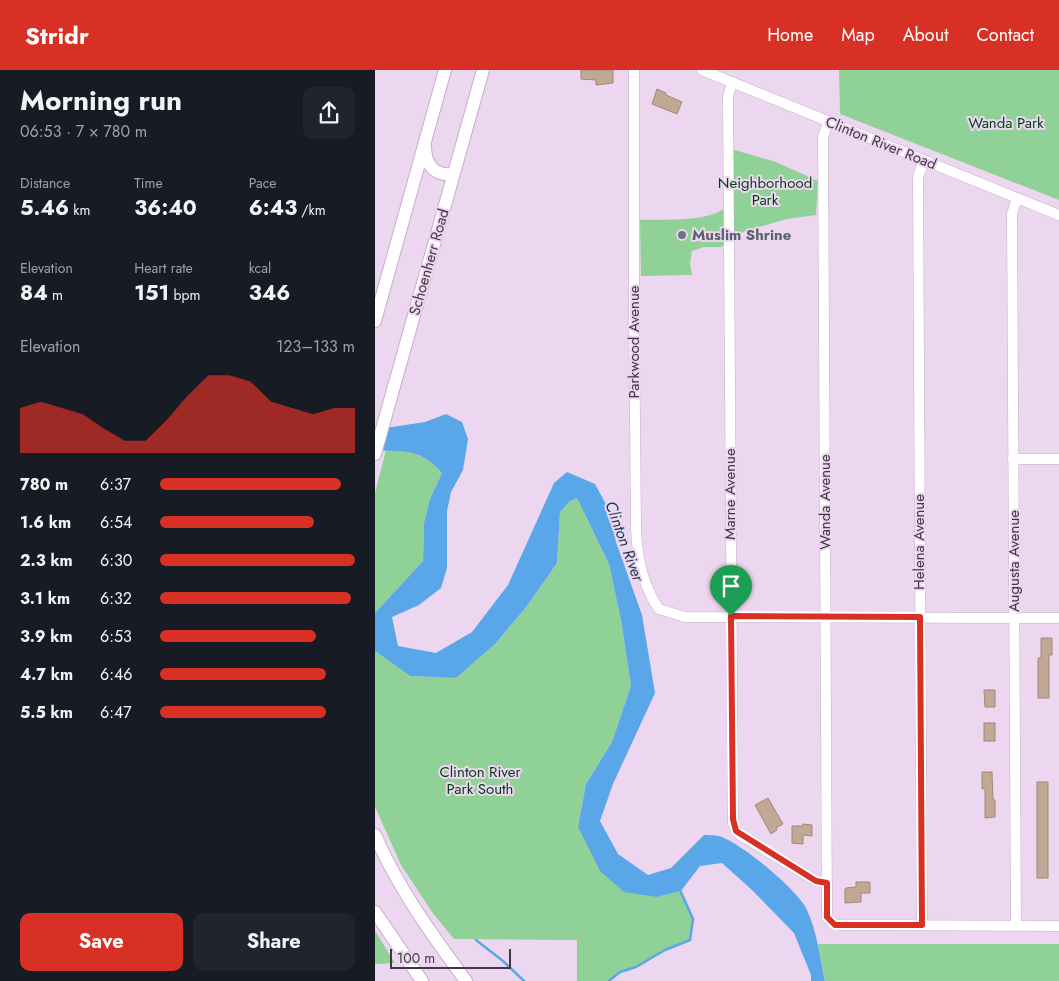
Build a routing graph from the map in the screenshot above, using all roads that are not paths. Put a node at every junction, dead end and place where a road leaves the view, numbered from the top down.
1 (445, 70) edge
2 (483, 70) edge
3 (634, 70) edge
4 (702, 70) edge
5 (731, 82) junction
6 (828, 122) junction
7 (425, 144) junction
8 (923, 160) junction
9 (453, 174) junction
10 (1017, 198) junction
11 (1059, 215) edge
12 (375, 321) edge
13 (375, 454) edge
14 (1013, 459) junction
15 (1059, 459) edge
16 (731, 616) junction
17 (825, 616) junction
18 (920, 617) junction
19 (1014, 618) junction
20 (1059, 618) edge
21 (375, 836) edge
22 (827, 883) junction
23 (375, 912) edge
24 (922, 925) junction
25 (1016, 926) junction
26 (1059, 926) edge
27 (421, 981) edge
28 (466, 981) edge

1 - 7 main road
2 - 9 main road, Schoenherr Road
3 - 16 street, Parkwood Avenue
4 - 5 street, Clinton River Road
5 - 6 street, Clinton River Road
5 - 16 street, Marne Avenue
6 - 8 street, Clinton River Road
6 - 17 street, Wanda Avenue
7 - 9 main road
7 - 12 main road
8 - 10 street, Clinton River Road
8 - 18 street, Helena Avenue
9 - 13 main road, Schoenherr Road
10 - 11 street, Clinton River Road
10 - 14 street, Augusta Avenue
14 - 15 street
14 - 19 street, Augusta Avenue
16 - 17 street
16 - 22 street, Marne Avenue
17 - 18 street
17 - 22 street, Wanda Avenue
18 - 19 street
18 - 24 street, Helena Avenue
19 - 20 street
19 - 25 street, Augusta Avenue
21 - 28 main road
22 - 24 street, Wanda Avenue
23 - 27 main road
24 - 25 street, Wanda Avenue
25 - 26 street, Wanda Avenue

